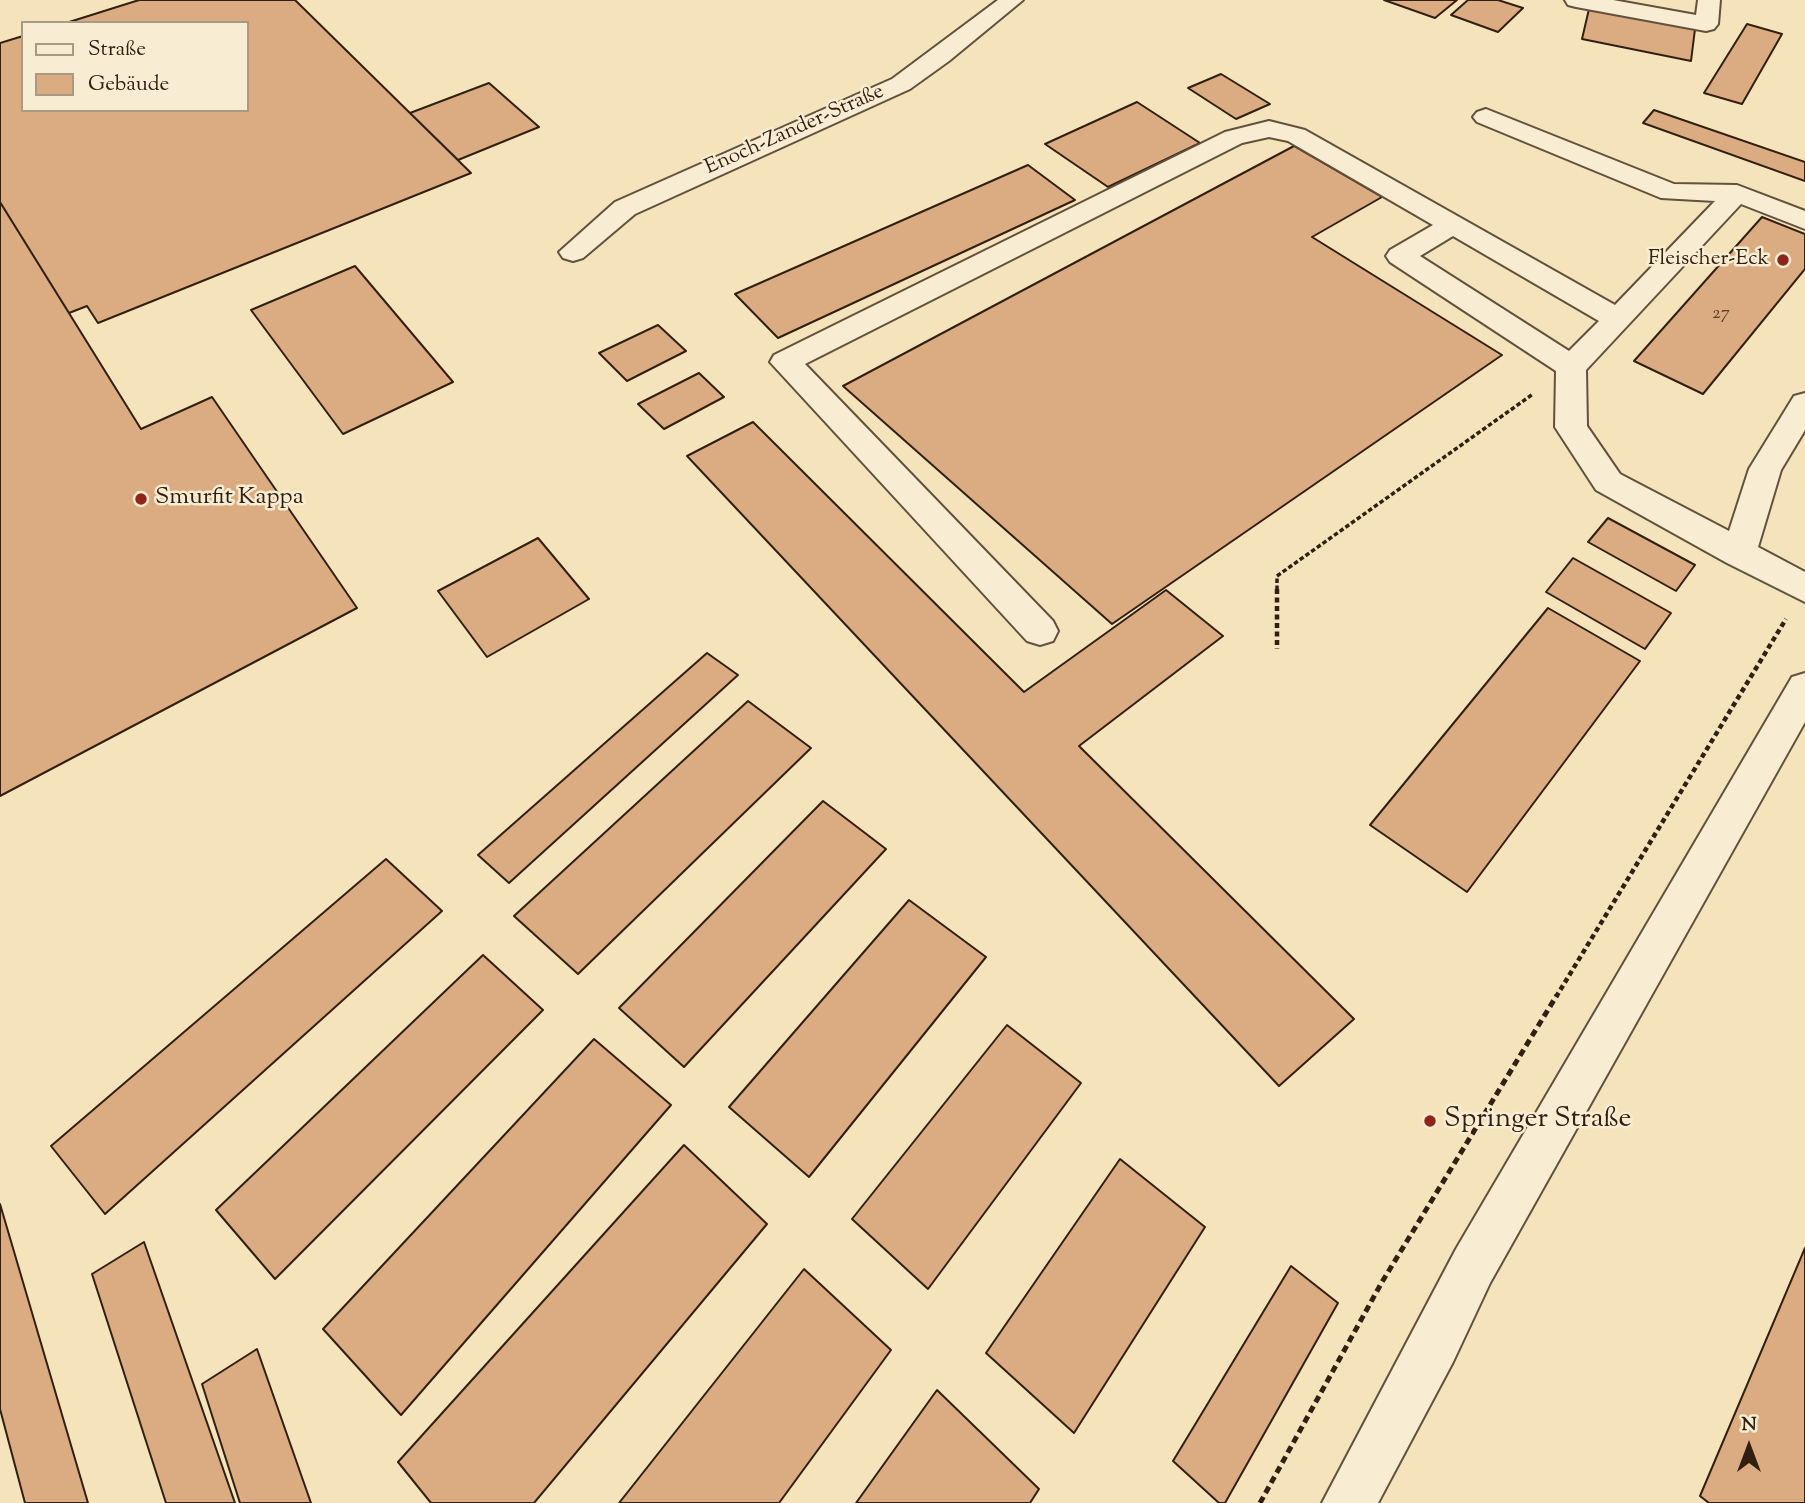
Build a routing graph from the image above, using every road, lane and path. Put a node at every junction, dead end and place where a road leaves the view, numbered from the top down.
1 (1012, 0) edge
2 (1576, 0) edge
3 (1709, 0) edge
4 (1486, 117) dead end
5 (1737, 194) junction
6 (1805, 221) edge
7 (1453, 225) junction
8 (573, 252) dead end
9 (1618, 319) junction
10 (1571, 367) junction
11 (1805, 404) edge
12 (1739, 554) junction
13 (1798, 600) edge
14 (1040, 631) dead end
15 (1277, 649) dead end
16 (1805, 688) edge
17 (1260, 1503) edge
18 (1349, 1503) edge

1 - 8 street, Enoch-Zander-Straße
2 - 3 street
4 - 5 street
5 - 6 street
5 - 9 street
7 - 9 street
7 - 10 street
7 - 14 street
9 - 10 street
10 - 12 street
10 - 15 path
11 - 12 street
12 - 13 street
13 - 17 path
16 - 18 street

